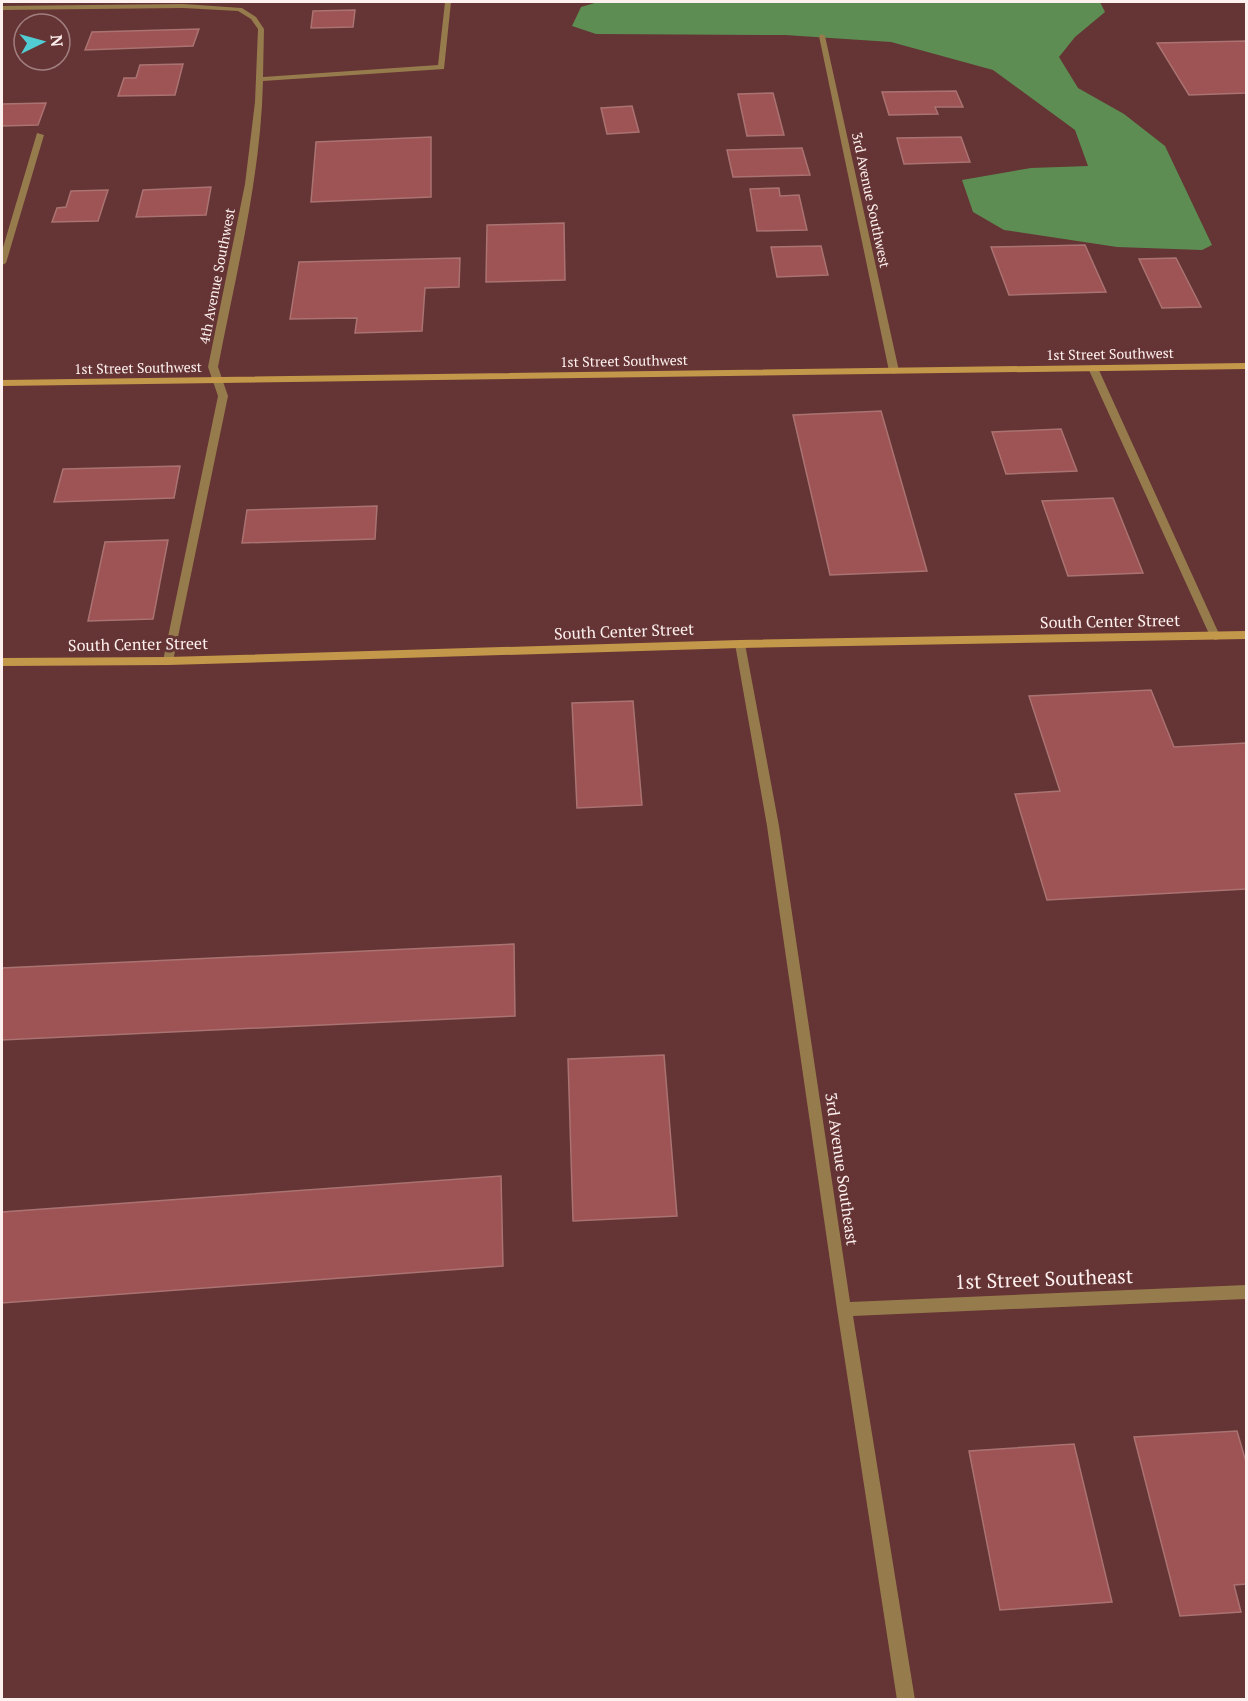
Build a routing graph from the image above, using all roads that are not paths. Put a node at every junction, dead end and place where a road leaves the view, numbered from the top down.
1 (448, 2) edge
2 (2, 8) edge
3 (822, 36) dead end
4 (260, 79) junction
5 (40, 135) dead end
6 (2, 263) edge
7 (1246, 366) edge
8 (1093, 368) junction
9 (894, 371) junction
10 (219, 380) junction
11 (2, 383) edge
12 (1246, 635) edge
13 (1215, 636) junction
14 (740, 644) junction
15 (168, 661) junction
16 (2, 662) edge
17 (1246, 1292) edge
18 (844, 1309) junction
19 (906, 1700) edge

1 - 4 street
2 - 4 street, 4th Avenue Southwest
3 - 9 street, 3rd Avenue Southwest
4 - 10 street, 4th Avenue Southwest
5 - 6 street
7 - 8 street, 1st Street Southwest
8 - 9 street, 1st Street Southwest
8 - 13 street
9 - 10 street, 1st Street Southwest
10 - 11 street, 1st Street Southwest
10 - 15 street, 4th Avenue Southwest
12 - 13 street, South Center Street
13 - 14 street, South Center Street
14 - 15 street, South Center Street
14 - 18 street, 3rd Avenue Southeast
15 - 16 street, South Center Street
17 - 18 street, 1st Street Southeast
18 - 19 street, 3rd Avenue Southeast

